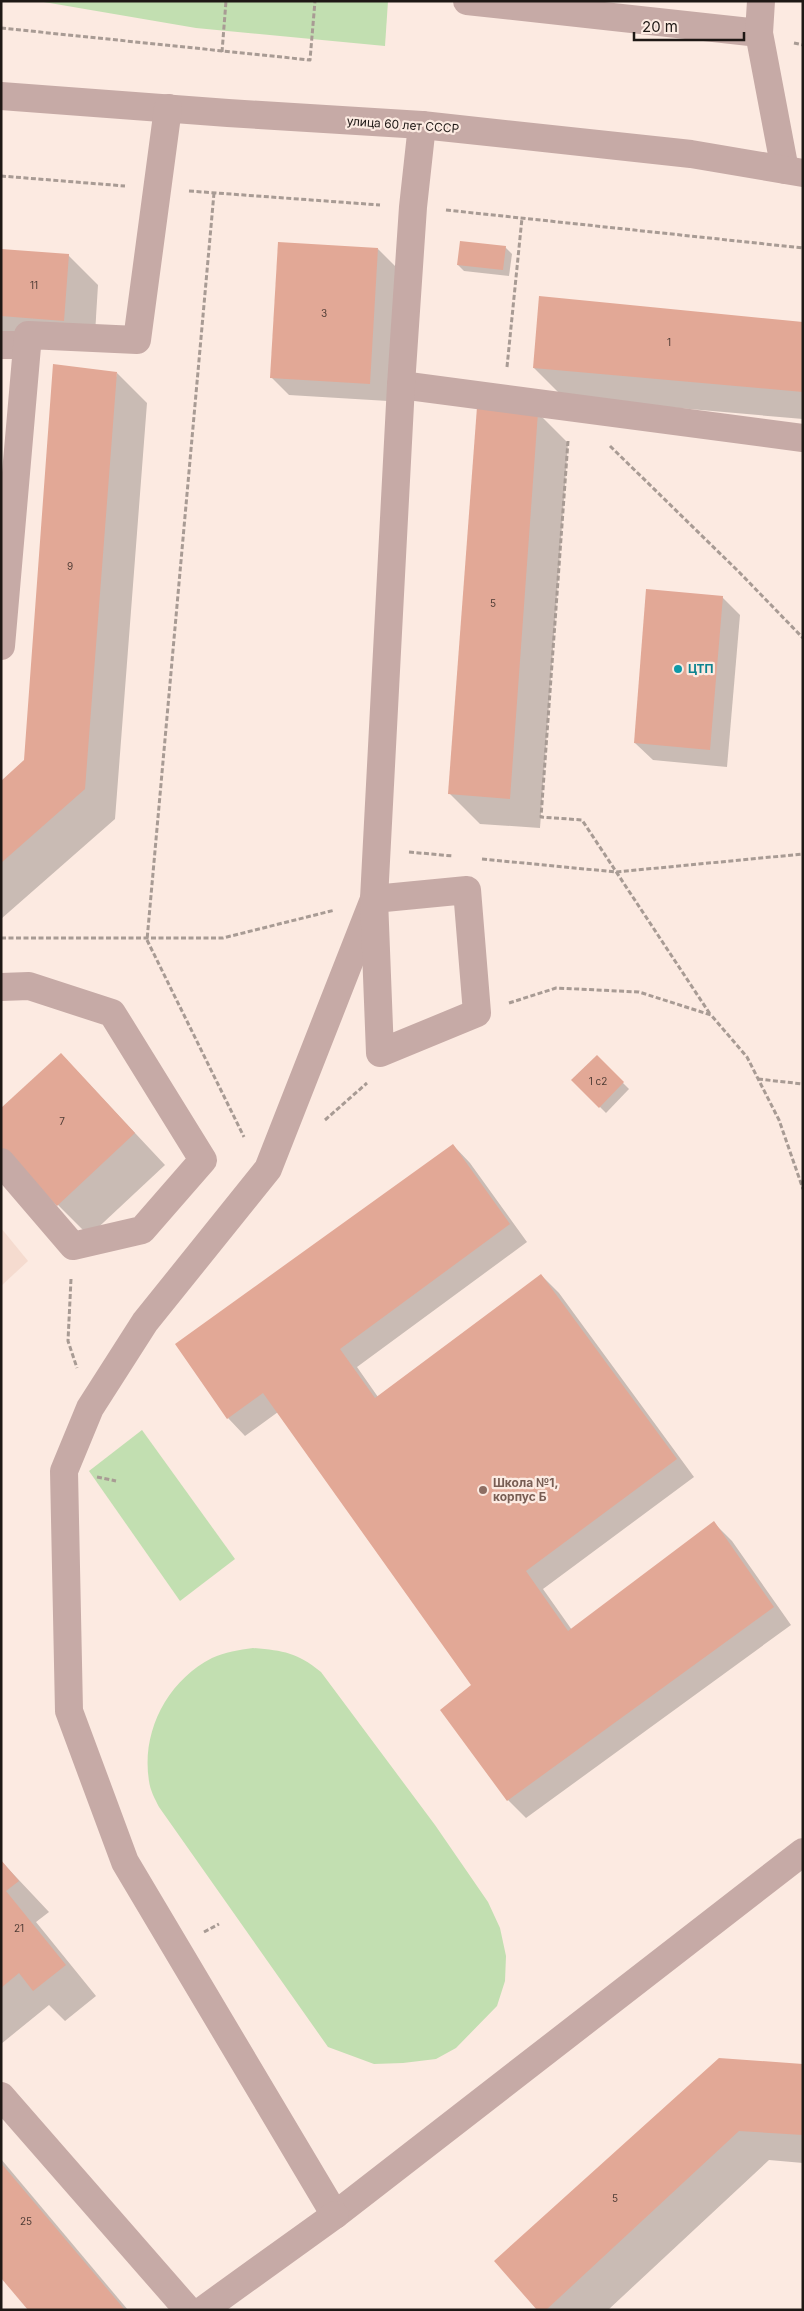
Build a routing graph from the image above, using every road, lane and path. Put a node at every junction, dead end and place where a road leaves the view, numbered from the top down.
1 (226, 1) edge
2 (315, 1) edge
3 (467, 1) edge
4 (761, 1) edge
5 (1, 28) edge
6 (760, 33) junction
7 (222, 52) junction
8 (1, 96) edge
9 (168, 108) junction
10 (422, 124) junction
11 (794, 171) edge
12 (214, 193) dead end
13 (522, 218) dead end
14 (14, 345) edge
15 (401, 385) junction
16 (504, 399) junction
17 (570, 408) junction
18 (803, 438) edge
19 (803, 638) edge
20 (1, 646) edge
21 (376, 849) junction
22 (803, 854) edge
23 (463, 857) dead end
24 (472, 858) dead end
25 (616, 872) junction
26 (374, 899) junction
27 (1, 938) edge
28 (146, 940) junction
29 (1, 987) edge
30 (477, 1013) junction
31 (711, 1015) junction
32 (374, 1077) dead end
33 (758, 1078) junction
34 (803, 1084) edge
35 (318, 1126) dead end
36 (1, 1162) edge
37 (263, 1175) junction
38 (803, 1189) edge
39 (74, 1246) junction
40 (90, 1408) junction
41 (803, 1852) edge
42 (1, 2096) edge
43 (335, 2215) junction
44 (188, 2310) edge
45 (203, 2310) edge

1 - 7 path
2 - 7 path
3 - 6 street
4 - 6 street
5 - 7 path
6 - 11 street
8 - 9 street, улица 60 лет СССР
9 - 10 street, улица 60 лет СССР
9 - 14 street
10 - 11 street, улица 60 лет СССР
10 - 15 street
12 - 28 path
13 - 16 path
14 - 20 street
15 - 16 street
15 - 21 street
16 - 17 street
17 - 18 street
17 - 19 path
17 - 25 path
21 - 23 path
21 - 26 street
22 - 25 path
24 - 25 path
25 - 31 path
26 - 28 path
26 - 30 street
26 - 30 street
26 - 37 street
27 - 28 path
28 - 37 path
29 - 39 street
30 - 31 path
31 - 33 path
32 - 35 path
33 - 34 path
33 - 38 path
36 - 39 street
37 - 40 street
39 - 40 path
40 - 43 street
41 - 43 street
42 - 44 street
43 - 45 street

